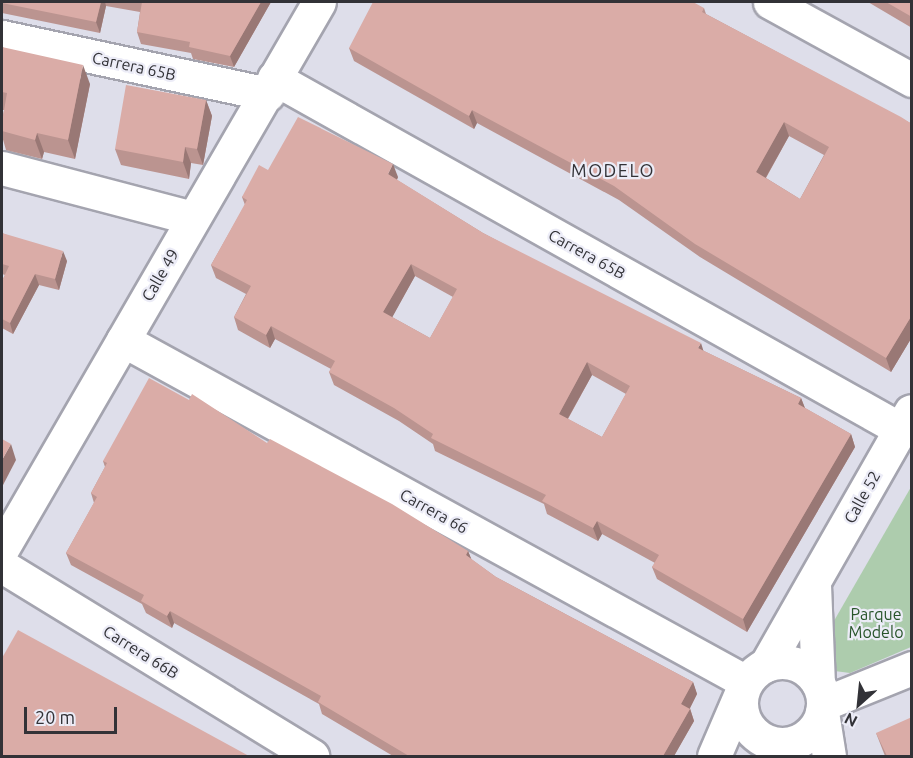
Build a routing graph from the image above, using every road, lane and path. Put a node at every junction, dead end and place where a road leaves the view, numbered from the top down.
1 (319, 2) edge
2 (770, 2) edge
3 (2, 37) edge
4 (912, 80) edge
5 (271, 86) junction
6 (2, 168) edge
7 (193, 218) junction
8 (123, 340) junction
9 (906, 419) edge
10 (2, 549) edge
11 (2, 566) edge
12 (814, 585) junction
13 (912, 668) edge
14 (751, 680) junction
15 (821, 700) junction
16 (784, 749) edge
17 (312, 756) edge
18 (714, 756) edge
19 (829, 756) edge

1 - 5 street, Calle 49
2 - 4 street
3 - 5 street, Carrera 65B
5 - 7 street, Calle 49
5 - 9 street, Carrera 65B
6 - 7 street
7 - 8 street, Calle 49
8 - 10 street, Calle 49
8 - 14 street, Carrera 66
9 - 12 street, Calle 52
11 - 17 street, Carrera 66B
12 - 14 street, Calle 52
12 - 15 street
13 - 15 street
14 - 15 street
14 - 16 street
14 - 18 street, Calle 52
15 - 16 street
15 - 19 street

